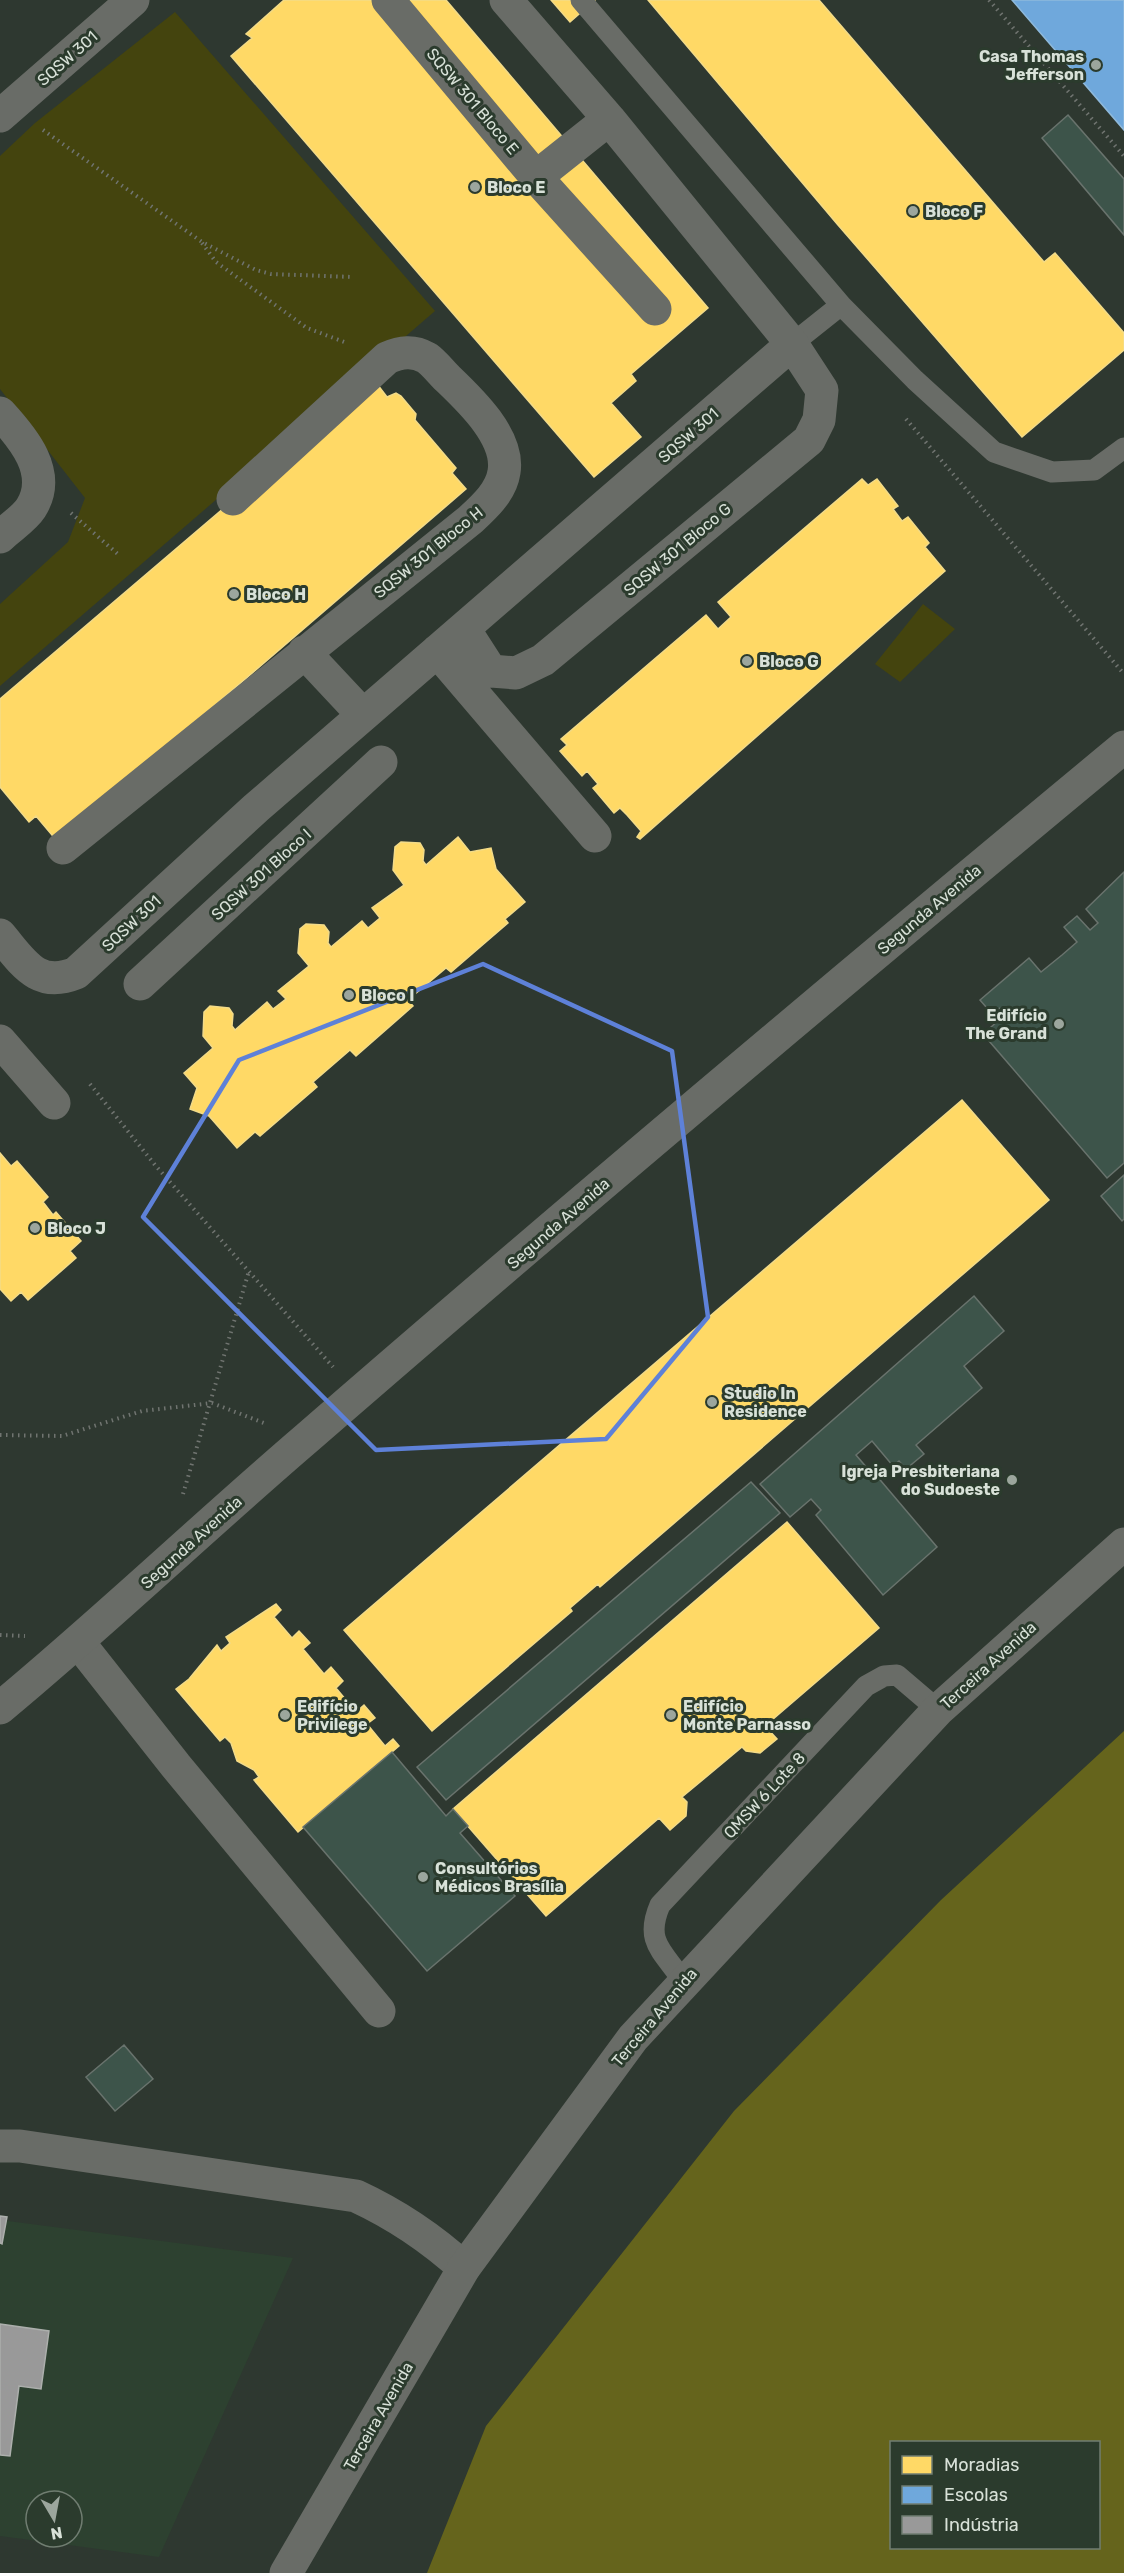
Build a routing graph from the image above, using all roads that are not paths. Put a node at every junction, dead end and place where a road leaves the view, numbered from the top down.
1 (133, 0) edge
2 (388, 0) edge
3 (506, 0) edge
4 (581, 0) edge
5 (6, 111) edge
6 (609, 119) junction
7 (536, 177) junction
8 (842, 305) junction
9 (655, 309) dead end
10 (792, 344) junction
11 (0, 413) edge
12 (1124, 448) edge
13 (233, 499) dead end
14 (0, 537) edge
15 (464, 629) junction
16 (437, 651) junction
17 (304, 652) junction
18 (363, 716) junction
19 (1124, 747) edge
20 (381, 762) dead end
21 (256, 808) junction
22 (595, 836) dead end
23 (291, 847) junction
24 (63, 848) dead end
25 (0, 935) edge
26 (140, 984) dead end
27 (0, 1041) edge
28 (54, 1103) dead end
29 (1124, 1544) edge
30 (79, 1642) junction
31 (0, 1708) edge
32 (938, 1710) junction
33 (683, 1981) junction
34 (379, 2011) dead end
35 (0, 2146) edge
36 (464, 2268) junction
37 (286, 2573) edge

1 - 5 street, SQSW 301
2 - 7 street, SQSW 301 Bloco E
3 - 6 street
4 - 8 lane
6 - 7 street
6 - 10 street
7 - 9 street, SQSW 301 Bloco E
8 - 10 lane
8 - 12 lane
10 - 15 street, SQSW 301
10 - 15 street, SQSW 301 Bloco G
11 - 14 street
13 - 17 street, SQSW 301 Bloco H
15 - 16 street, SQSW 301
16 - 18 street, SQSW 301
16 - 22 street
17 - 18 street
17 - 24 street, SQSW 301 Bloco H
18 - 21 street, SQSW 301
19 - 30 street, Segunda Avenida
20 - 23 street, SQSW 301 Bloco I
21 - 23 street
21 - 25 street, SQSW 301
23 - 26 street, SQSW 301 Bloco I
27 - 28 street
29 - 32 street, Terceira Avenida
30 - 31 street, Segunda Avenida
30 - 34 street
32 - 33 street, Terceira Avenida
32 - 33 lane, QMSW 6 Lote 8
33 - 36 street, Terceira Avenida
35 - 36 street
36 - 37 street, Terceira Avenida

